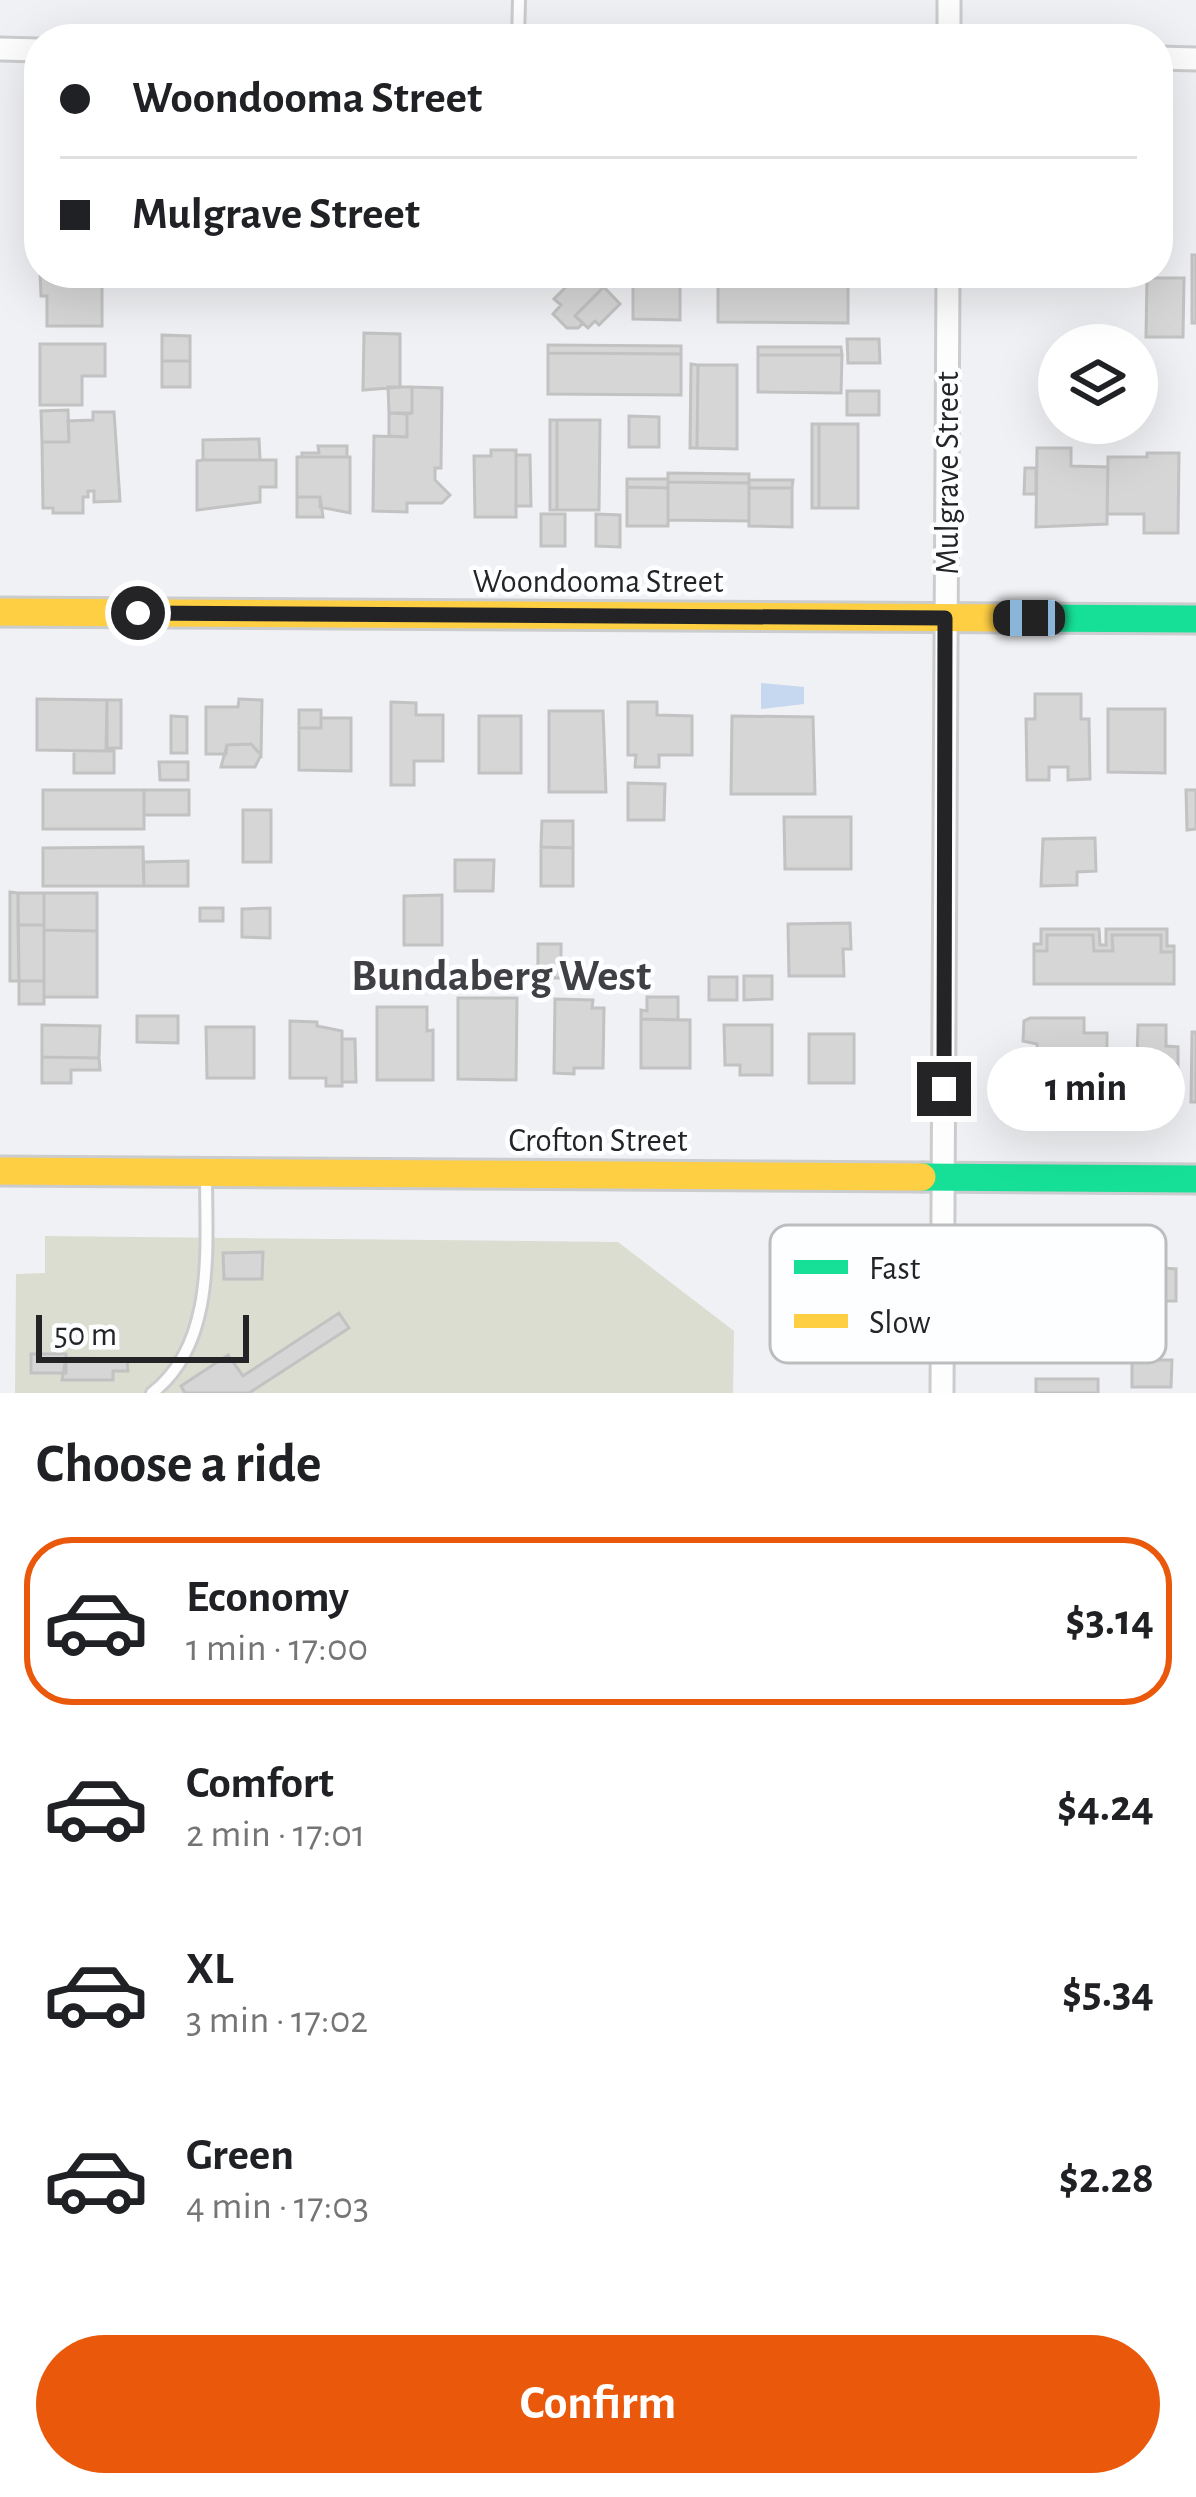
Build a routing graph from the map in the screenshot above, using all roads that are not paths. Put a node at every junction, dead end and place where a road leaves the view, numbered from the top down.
1 (948, 288) edge
2 (0, 612) edge
3 (945, 618) junction
4 (1196, 619) edge
5 (0, 1172) edge
6 (206, 1172) junction
7 (943, 1178) junction
8 (1196, 1179) edge
9 (943, 1225) edge
10 (942, 1363) edge
11 (152, 1393) edge
12 (942, 1393) edge

1 - 3 street, Mulgrave Street
2 - 3 street, Woondooma Street
3 - 4 street, Woondooma Street
3 - 7 street, Mulgrave Street
5 - 6 street, Crofton Street
6 - 7 street, Crofton Street
6 - 11 lane
7 - 8 street, Crofton Street
7 - 9 street, Mulgrave Street
10 - 12 street, Mulgrave Street

